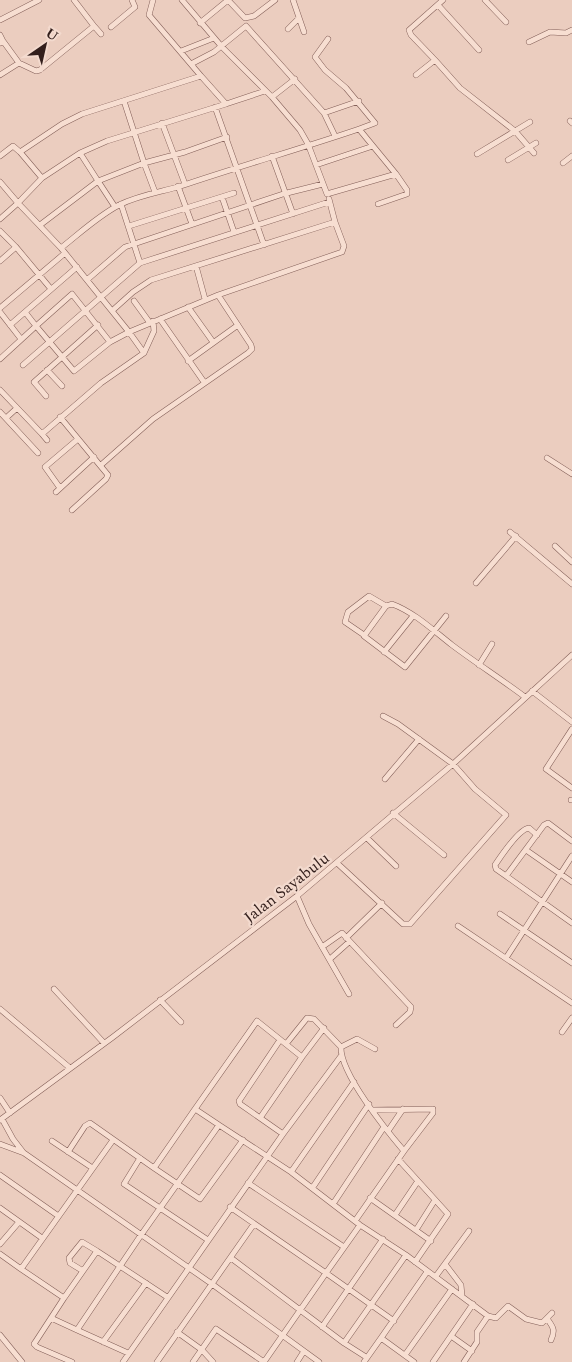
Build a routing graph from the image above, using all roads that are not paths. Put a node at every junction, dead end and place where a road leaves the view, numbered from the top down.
1 (26, 0) edge
2 (39, 0) edge
3 (74, 0) edge
4 (132, 0) edge
5 (153, 0) edge
6 (182, 0) edge
7 (228, 0) edge
8 (275, 0) edge
9 (293, 0) edge
10 (443, 0) edge
11 (486, 0) edge
12 (31, 5) junction
13 (438, 5) junction
14 (299, 18) junction
15 (0, 20) edge
16 (200, 22) junction
17 (506, 22) dead end
18 (94, 26) junction
19 (111, 27) dead end
20 (288, 29) dead end
21 (572, 30) edge
22 (304, 32) dead end
23 (101, 34) dead end
24 (0, 35) edge
25 (214, 38) junction
26 (328, 39) dead end
27 (2, 42) edge
28 (208, 42) junction
29 (529, 42) dead end
30 (222, 46) junction
31 (216, 50) junction
32 (479, 50) dead end
33 (181, 52) junction
34 (435, 60) junction
35 (19, 63) junction
36 (191, 64) junction
37 (0, 75) edge
38 (416, 75) dead end
39 (201, 76) junction
40 (295, 79) junction
41 (265, 91) junction
42 (272, 97) junction
43 (124, 101) junction
44 (358, 101) junction
45 (226, 104) junction
46 (215, 108) junction
47 (324, 113) junction
48 (530, 122) dead end
49 (162, 123) junction
50 (359, 129) junction
51 (515, 131) junction
52 (134, 132) junction
53 (335, 136) junction
54 (227, 137) junction
55 (536, 143) dead end
56 (308, 144) junction
57 (373, 146) junction
58 (530, 146) junction
59 (20, 152) junction
60 (80, 153) junction
61 (534, 153) dead end
62 (477, 154) dead end
63 (173, 155) junction
64 (0, 156) edge
65 (272, 156) junction
66 (572, 156) edge
67 (508, 160) dead end
68 (144, 163) junction
69 (562, 163) dead end
70 (316, 165) junction
71 (237, 166) junction
72 (396, 174) junction
73 (42, 178) junction
74 (98, 181) junction
75 (0, 182) edge
76 (184, 184) junction
77 (323, 184) junction
78 (178, 186) junction
79 (155, 192) junction
80 (234, 193) dead end
81 (285, 193) junction
82 (327, 194) junction
83 (222, 197) junction
84 (18, 202) junction
85 (329, 202) junction
86 (121, 204) junction
87 (378, 204) dead end
88 (249, 205) junction
89 (115, 207) junction
90 (186, 208) junction
91 (228, 212) junction
92 (293, 214) junction
93 (0, 220) edge
94 (334, 222) junction
95 (192, 224) junction
96 (40, 225) junction
97 (256, 225) junction
98 (129, 226) junction
99 (0, 231) edge
100 (234, 232) junction
101 (134, 243) junction
102 (264, 245) junction
103 (16, 247) junction
104 (63, 250) junction
105 (0, 261) edge
106 (140, 263) junction
107 (196, 266) junction
108 (77, 267) junction
109 (39, 274) junction
110 (88, 279) junction
111 (51, 289) junction
112 (218, 295) junction
113 (101, 296) junction
114 (205, 299) junction
115 (134, 300) dead end
116 (188, 307) junction
117 (0, 308) edge
118 (86, 310) junction
119 (113, 310) junction
120 (0, 312) edge
121 (25, 312) junction
122 (154, 321) junction
123 (10, 324) junction
124 (238, 324) junction
125 (98, 325) junction
126 (36, 326) junction
127 (129, 332) junction
128 (21, 339) junction
129 (49, 342) junction
130 (110, 342) junction
131 (213, 342) junction
132 (144, 353) junction
133 (0, 358) edge
134 (62, 358) junction
135 (188, 361) junction
136 (22, 365) dead end
137 (47, 370) junction
138 (204, 382) junction
139 (62, 386) dead end
140 (0, 390) edge
141 (46, 396) dead end
142 (17, 408) junction
143 (0, 412) edge
144 (60, 417) junction
145 (6, 418) junction
146 (42, 434) junction
147 (78, 439) junction
148 (47, 440) dead end
149 (38, 453) dead end
150 (94, 457) junction
151 (547, 458) dead end
152 (101, 465) junction
153 (572, 474) edge
154 (72, 510) dead end
155 (510, 532) dead end
156 (516, 536) junction
157 (555, 546) dead end
158 (572, 562) edge
159 (476, 582) dead end
160 (572, 584) edge
161 (386, 606) junction
162 (413, 616) junction
163 (446, 616) dead end
164 (435, 632) junction
165 (364, 636) junction
166 (492, 644) dead end
167 (384, 652) junction
168 (571, 658) edge
169 (479, 665) junction
170 (532, 692) junction
171 (524, 697) junction
172 (383, 716) dead end
173 (572, 722) edge
174 (572, 729) edge
175 (419, 739) junction
176 (453, 764) junction
177 (385, 779) dead end
178 (572, 788) edge
179 (393, 813) junction
180 (537, 835) junction
181 (367, 838) junction
182 (572, 841) edge
183 (526, 850) junction
184 (444, 855) dead end
185 (572, 856) edge
186 (337, 862) junction
187 (396, 866) dead end
188 (561, 874) junction
189 (506, 876) junction
190 (572, 882) edge
191 (297, 896) junction
192 (382, 903) junction
193 (542, 903) junction
194 (500, 914) dead end
195 (572, 923) edge
196 (458, 926) dead end
197 (524, 930) junction
198 (348, 940) junction
199 (322, 947) junction
200 (506, 958) junction
201 (330, 959) junction
202 (572, 963) edge
203 (54, 989) dead end
204 (349, 994) dead end
205 (160, 1000) junction
206 (572, 1003) edge
207 (0, 1009) edge
208 (572, 1018) edge
209 (181, 1022) dead end
210 (396, 1025) dead end
211 (324, 1028) junction
212 (562, 1032) dead end
213 (280, 1040) junction
214 (104, 1043) junction
215 (286, 1044) junction
216 (341, 1047) junction
217 (375, 1049) dead end
218 (341, 1056) junction
219 (302, 1057) junction
220 (70, 1068) junction
221 (354, 1082) junction
222 (0, 1098) edge
223 (369, 1104) junction
224 (195, 1109) junction
225 (373, 1110) junction
226 (403, 1110) junction
227 (10, 1113) junction
228 (260, 1118) junction
229 (1, 1120) edge
230 (219, 1125) junction
231 (386, 1129) junction
232 (283, 1134) junction
233 (113, 1140) junction
234 (243, 1140) junction
235 (52, 1141) dead end
236 (0, 1144) edge
237 (404, 1151) junction
238 (68, 1152) junction
239 (24, 1153) junction
240 (268, 1156) junction
241 (140, 1158) junction
242 (398, 1159) junction
243 (91, 1167) junction
244 (154, 1168) junction
245 (291, 1172) junction
246 (0, 1175) edge
247 (418, 1181) junction
248 (248, 1183) junction
249 (178, 1184) junction
250 (313, 1187) junction
251 (75, 1190) junction
252 (370, 1198) junction
253 (436, 1200) junction
254 (333, 1204) junction
255 (230, 1207) junction
256 (0, 1208) edge
257 (160, 1209) junction
258 (57, 1215) junction
259 (395, 1216) junction
260 (355, 1221) junction
261 (19, 1222) junction
262 (254, 1224) junction
263 (360, 1225) junction
264 (416, 1230) junction
265 (469, 1231) dead end
266 (141, 1235) junction
267 (42, 1238) junction
268 (383, 1239) junction
269 (208, 1240) junction
270 (431, 1241) junction
271 (0, 1244) edge
272 (344, 1247) junction
273 (97, 1251) junction
274 (0, 1254) edge
275 (406, 1255) junction
276 (231, 1258) junction
277 (415, 1262) junction
278 (446, 1264) junction
279 (121, 1266) junction
280 (188, 1267) junction
281 (21, 1269) junction
282 (83, 1271) junction
283 (428, 1272) junction
284 (326, 1273) junction
285 (436, 1276) junction
286 (146, 1283) junction
287 (212, 1284) junction
288 (349, 1289) junction
289 (452, 1289) junction
290 (167, 1296) junction
291 (462, 1296) junction
292 (64, 1298) junction
293 (472, 1304) junction
294 (371, 1305) junction
295 (300, 1310) junction
296 (552, 1313) dead end
297 (488, 1316) junction
298 (50, 1318) junction
299 (548, 1320) junction
300 (394, 1321) junction
301 (322, 1327) junction
302 (78, 1330) junction
303 (177, 1332) junction
304 (0, 1335) edge
305 (282, 1335) junction
306 (451, 1336) junction
307 (381, 1338) junction
308 (551, 1340) dead end
309 (103, 1342) junction
310 (344, 1343) junction
311 (202, 1350) junction
312 (304, 1351) junction
313 (472, 1351) junction
314 (128, 1353) junction
315 (405, 1355) junction
316 (365, 1360) edge
317 (22, 1362) edge
318 (72, 1362) edge
319 (123, 1362) edge
320 (157, 1362) edge
321 (193, 1362) edge
322 (213, 1362) edge
323 (264, 1362) edge
324 (297, 1362) edge
325 (319, 1362) edge
326 (414, 1362) edge
327 (433, 1362) edge
328 (464, 1362) edge

1 - 12 street
2 - 12 street
3 - 18 street
4 - 19 street
5 - 33 street
6 - 16 street
7 - 8 street
7 - 16 street
9 - 14 street
10 - 13 street
11 - 17 street
12 - 15 street
13 - 32 street
13 - 34 street
14 - 20 street
14 - 22 street
16 - 25 street
18 - 23 street
18 - 35 street
21 - 29 street
24 - 27 street
25 - 28 street
25 - 30 street
26 - 44 street
27 - 35 street
28 - 31 street
28 - 33 street
30 - 31 street
30 - 40 street
30 - 41 street
31 - 36 street
33 - 36 street
34 - 38 street
34 - 51 street
35 - 37 street
36 - 39 street
39 - 43 street
39 - 45 street
40 - 42 street
40 - 47 street
41 - 42 street
41 - 45 street
42 - 56 street
43 - 52 street
43 - 59 street
44 - 47 street
44 - 50 street
45 - 46 street
46 - 49 street
46 - 54 street
47 - 53 street
48 - 51 street
49 - 52 street
49 - 63 street
50 - 53 street
50 - 57 street
51 - 58 street
51 - 62 street
52 - 60 street
52 - 68 street
53 - 56 street
54 - 63 street
54 - 71 street
55 - 58 street
56 - 65 street
56 - 70 street
57 - 70 street
57 - 72 street
58 - 61 street
58 - 67 street
59 - 64 street
59 - 73 street
60 - 73 street
60 - 74 street
63 - 68 street
63 - 76 street
65 - 71 street
65 - 81 street
66 - 69 street
68 - 74 street
68 - 79 street
70 - 77 street
71 - 76 street
71 - 88 street
72 - 82 street
72 - 87 street
73 - 84 street
74 - 89 street
74 - 96 street
75 - 84 street
76 - 78 street
77 - 81 street
77 - 82 street
78 - 79 street
78 - 90 street
79 - 86 street
80 - 83 street
81 - 88 street
81 - 92 street
82 - 85 street
83 - 90 street
83 - 91 street
84 - 93 street
84 - 96 street
85 - 92 street
85 - 94 street
86 - 89 street
86 - 98 street
88 - 91 street
88 - 97 street
89 - 104 street
90 - 95 street
90 - 98 street
91 - 95 street
91 - 100 street
92 - 97 street
94 - 102 street
94 - 112 street
95 - 101 street
96 - 104 street
97 - 100 street
97 - 102 street
98 - 101 street
99 - 103 street
100 - 106 street
101 - 106 street
101 - 110 street
102 - 107 street
103 - 105 street
103 - 109 street
104 - 108 street
104 - 109 street
106 - 113 street
107 - 114 street
107 - 119 street
108 - 110 street
108 - 111 street
109 - 111 street
109 - 117 street
110 - 113 street
111 - 121 street
112 - 114 street
112 - 124 street
113 - 118 street
113 - 119 street
114 - 116 street
115 - 122 street
116 - 122 street
116 - 131 street
118 - 125 street
118 - 126 street
118 - 129 street
119 - 127 street
120 - 123 street
121 - 123 street
121 - 126 street
122 - 127 street
122 - 132 street
122 - 135 street
123 - 128 street
124 - 131 street
124 - 138 street
125 - 130 street
125 - 134 street
126 - 128 street
126 - 129 street
127 - 130 street
127 - 132 street
128 - 133 street
129 - 134 street
129 - 136 street
130 - 134 street
131 - 135 street
132 - 144 street
134 - 137 street
135 - 138 street
137 - 139 street
137 - 141 street
138 - 152 street
140 - 142 street
142 - 145 street
142 - 146 street
143 - 145 street
144 - 146 street
144 - 147 street
145 - 149 street
146 - 148 street
147 - 150 street
147 - 150 street
150 - 152 street
151 - 153 street
152 - 154 street
155 - 156 street
156 - 159 street
156 - 160 street
157 - 158 street
161 - 162 street
161 - 165 street
161 - 165 street
162 - 164 street
162 - 167 street
163 - 164 street
164 - 167 street
164 - 169 street
165 - 167 street
166 - 169 street
168 - 170 street, Jalan Sayabulu
169 - 171 street
170 - 171 street, Jalan Sayabulu
170 - 173 street
171 - 176 street, Jalan Sayabulu
172 - 175 street
174 - 178 street
175 - 176 street
175 - 177 street
176 - 179 street, Jalan Sayabulu
176 - 192 street
179 - 181 street, Jalan Sayabulu
179 - 184 street
180 - 182 street
180 - 183 street
180 - 189 street
181 - 186 street, Jalan Sayabulu
181 - 187 street
183 - 188 street
183 - 189 street
185 - 188 street
186 - 191 street, Jalan Sayabulu
186 - 192 street
188 - 190 street
188 - 193 street
189 - 193 street
191 - 199 street
191 - 205 street, Jalan Sayabulu
192 - 198 street
193 - 195 street
193 - 197 street
194 - 197 street
196 - 200 street
197 - 200 street
197 - 202 street
198 - 199 street
198 - 201 street
198 - 210 street
199 - 201 street
200 - 206 street
201 - 204 street
203 - 214 street
205 - 209 street
205 - 214 street, Jalan Sayabulu
207 - 220 street
208 - 212 street
211 - 215 street
211 - 216 street
211 - 219 street
213 - 215 street
213 - 224 street
213 - 228 street
214 - 220 street, Jalan Sayabulu
215 - 219 street
216 - 217 street
216 - 218 street
218 - 221 street
218 - 232 street
219 - 228 street
220 - 227 street, Jalan Sayabulu
221 - 223 street
221 - 245 street
222 - 227 street
223 - 225 street
223 - 250 street
224 - 230 street
224 - 244 street
225 - 226 street
225 - 231 street
226 - 231 street
226 - 237 street
227 - 229 street, Jalan Sayabulu
228 - 232 street
229 - 239 street
230 - 234 street
230 - 249 street
231 - 237 street
231 - 254 street
232 - 240 street
233 - 238 street
233 - 241 street
233 - 243 street
234 - 240 street
234 - 249 street
235 - 238 street
236 - 239 street
237 - 242 street
238 - 243 street
239 - 251 street
240 - 245 street
240 - 248 street
241 - 244 street
241 - 257 street
242 - 247 street
242 - 252 street
243 - 251 street
244 - 249 street
245 - 250 street
246 - 258 street
247 - 253 street
247 - 259 street
248 - 255 street
248 - 272 street
249 - 257 street
250 - 254 street
251 - 258 street
251 - 266 street
252 - 259 street
252 - 260 street
253 - 264 street
253 - 270 street
254 - 260 street
255 - 262 street
255 - 269 street
256 - 261 street
257 - 266 street
257 - 269 street
258 - 267 street
259 - 264 street
260 - 263 street
261 - 267 street
261 - 271 street
262 - 276 street
262 - 284 street
263 - 268 street
263 - 272 street
264 - 270 street
265 - 278 street
266 - 279 street
266 - 280 street
267 - 281 street
268 - 275 street
268 - 288 street
269 - 280 street
270 - 277 street
272 - 284 street
273 - 279 street
273 - 282 street
273 - 282 street
274 - 281 street
275 - 277 street
275 - 294 street
276 - 287 street
276 - 295 street
277 - 283 street
278 - 285 street
278 - 291 street
279 - 286 street
279 - 302 street
280 - 287 street
280 - 290 street
281 - 292 street
282 - 292 street
283 - 285 street
283 - 300 street
284 - 288 street
284 - 295 street
285 - 289 street
286 - 290 street
286 - 309 street
287 - 303 street
287 - 305 street
288 - 294 street
288 - 301 street
289 - 291 street
289 - 315 street
290 - 314 street
291 - 293 street
292 - 298 street
293 - 297 street
293 - 306 street
294 - 300 street
294 - 310 street
295 - 301 street
295 - 305 street
296 - 299 street
297 - 299 street
297 - 313 street
298 - 302 street
298 - 318 street
299 - 308 street
300 - 307 street
301 - 310 street
302 - 309 street
303 - 311 street
303 - 320 street
304 - 317 street
305 - 312 street
305 - 323 street
306 - 313 street
306 - 327 street
307 - 315 street
307 - 316 street
309 - 314 street
310 - 316 street
311 - 321 street
311 - 322 street
311 - 323 street
312 - 324 street
312 - 325 street
313 - 328 street
314 - 319 street
315 - 326 street

